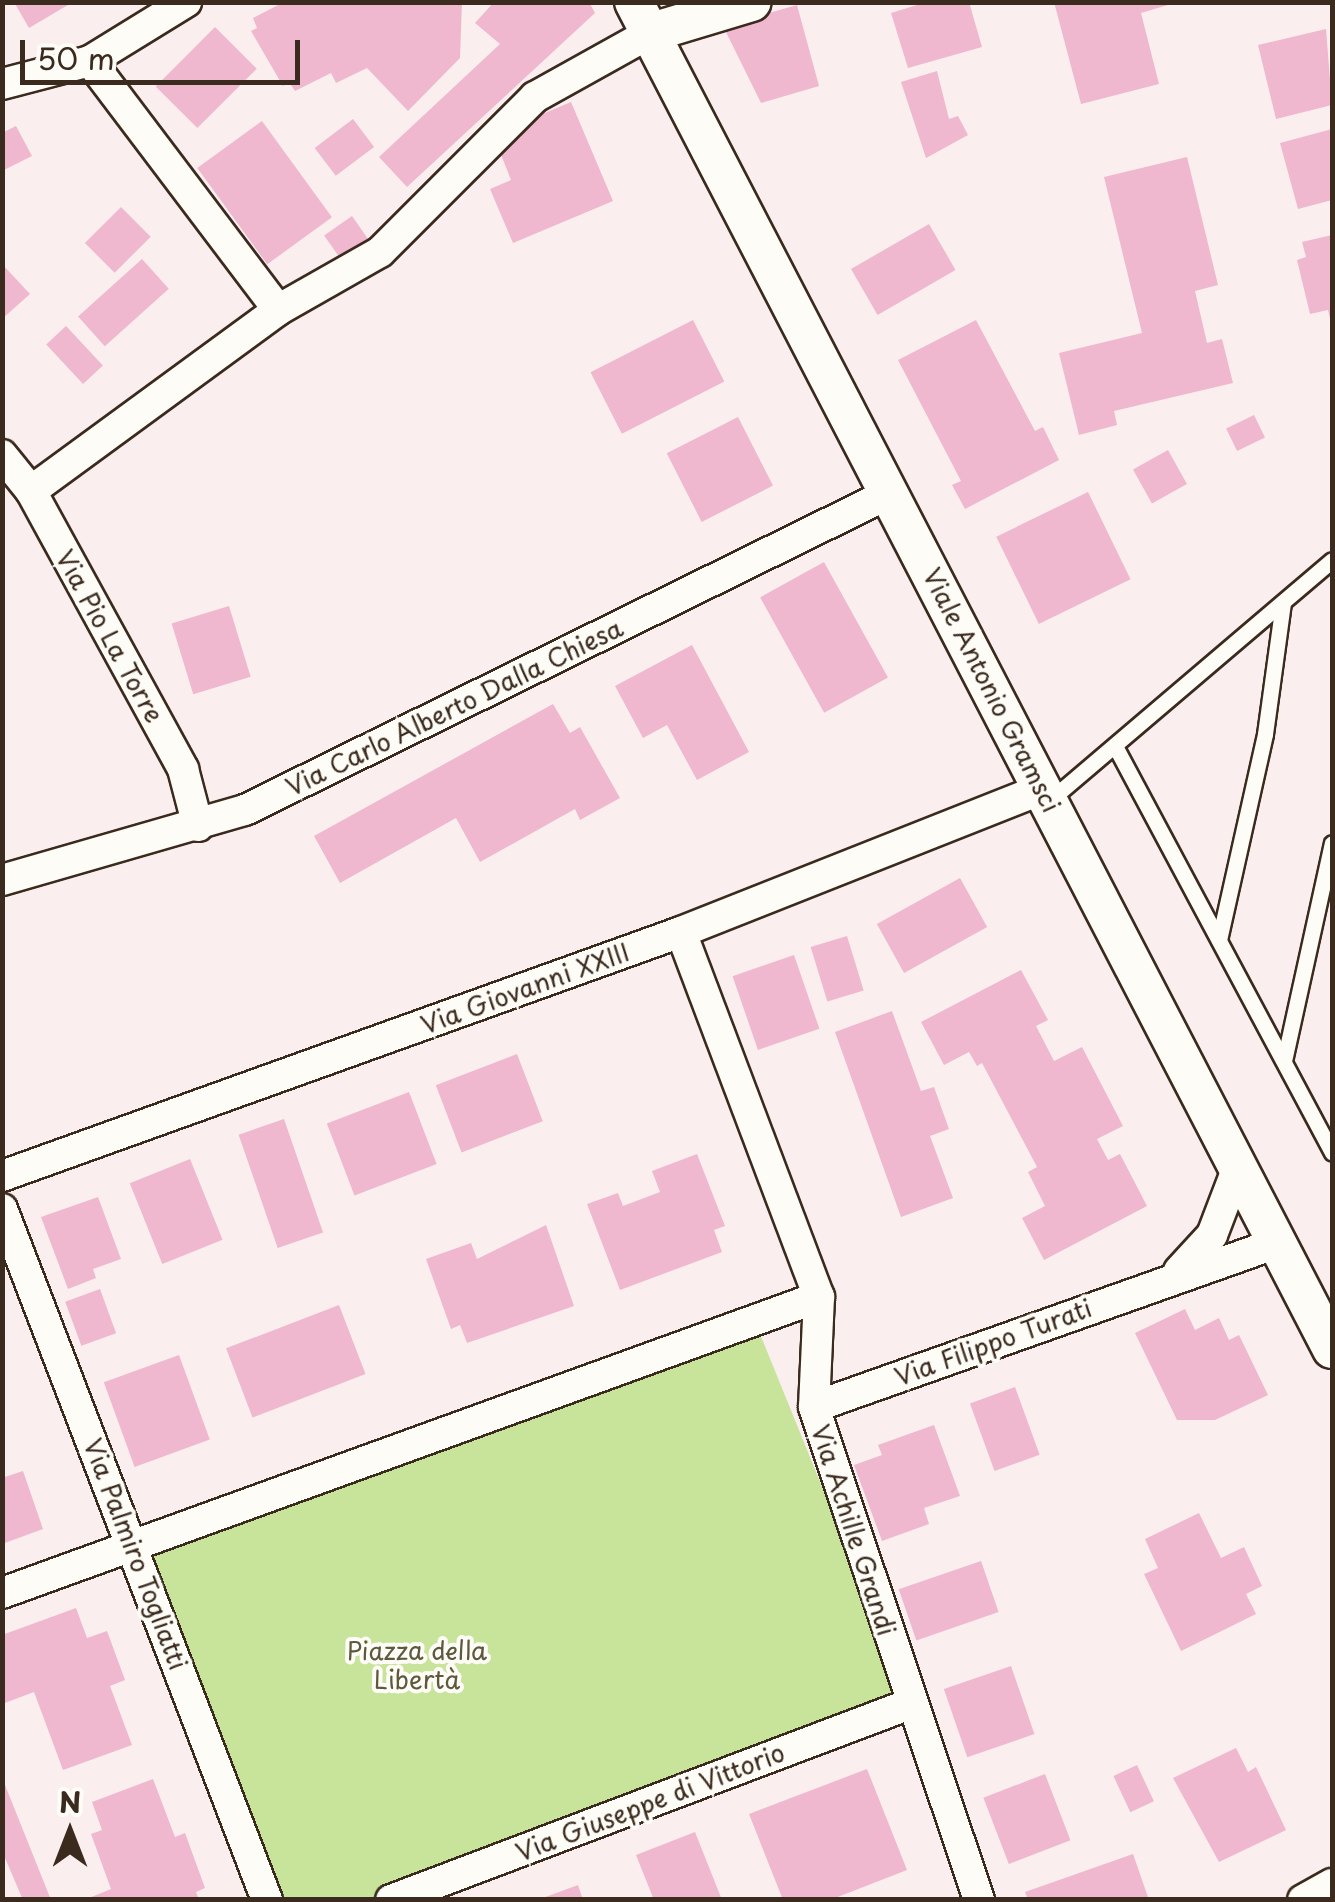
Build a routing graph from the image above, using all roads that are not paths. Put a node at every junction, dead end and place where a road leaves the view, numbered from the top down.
1 (186, 2) edge
2 (752, 2) edge
3 (642, 17) edge
4 (90, 61) junction
5 (2, 84) edge
6 (278, 310) junction
7 (2, 456) edge
8 (31, 492) junction
9 (890, 493) junction
10 (1332, 560) edge
11 (1283, 602) junction
12 (1115, 746) junction
13 (1046, 795) junction
14 (198, 826) junction
15 (1332, 843) edge
16 (2, 880) edge
17 (680, 932) junction
18 (1219, 940) junction
19 (1284, 1061) junction
20 (1331, 1145) edge
21 (1238, 1168) junction
22 (2, 1176) edge
23 (2, 1209) edge
24 (1277, 1243) junction
25 (1172, 1276) junction
26 (819, 1297) junction
27 (1332, 1349) edge
28 (814, 1407) junction
29 (134, 1545) junction
30 (2, 1593) edge
31 (910, 1704) junction
32 (1332, 1884) edge
33 (266, 1900) edge
34 (391, 1900) edge
35 (980, 1900) edge
36 (1303, 1900) edge

1 - 4 street
2 - 3 street
3 - 6 street
3 - 9 street, Viale Antonio Gramsci
4 - 5 street
4 - 6 street
6 - 8 street
7 - 8 street, Via Pio La Torre
8 - 14 street, Via Pio La Torre
9 - 13 street, Viale Antonio Gramsci
9 - 14 street, Via Carlo Alberto Dalla Chiesa
10 - 11 lane
11 - 12 lane
11 - 18 lane
12 - 13 lane
12 - 18 lane
13 - 17 street, Via Giovanni XXIII
13 - 21 street, Viale Antonio Gramsci
14 - 16 street, Via Carlo Alberto Dalla Chiesa
15 - 19 lane
17 - 22 street, Via Giovanni XXIII
17 - 26 street, Via Achille Grandi
18 - 19 lane
19 - 20 lane
21 - 24 street, Viale Antonio Gramsci
21 - 25 street, Via Filippo Turati
23 - 29 street, Via Palmiro Togliatti
24 - 25 street, Via Filippo Turati
24 - 27 street, Viale Antonio Gramsci
25 - 28 street, Via Filippo Turati
26 - 28 street, Via Achille Grandi
26 - 29 street
28 - 31 street, Via Achille Grandi
29 - 30 street
29 - 33 street, Via Palmiro Togliatti
31 - 34 street, Via Giuseppe di Vittorio
31 - 35 street, Via Achille Grandi
32 - 36 street

